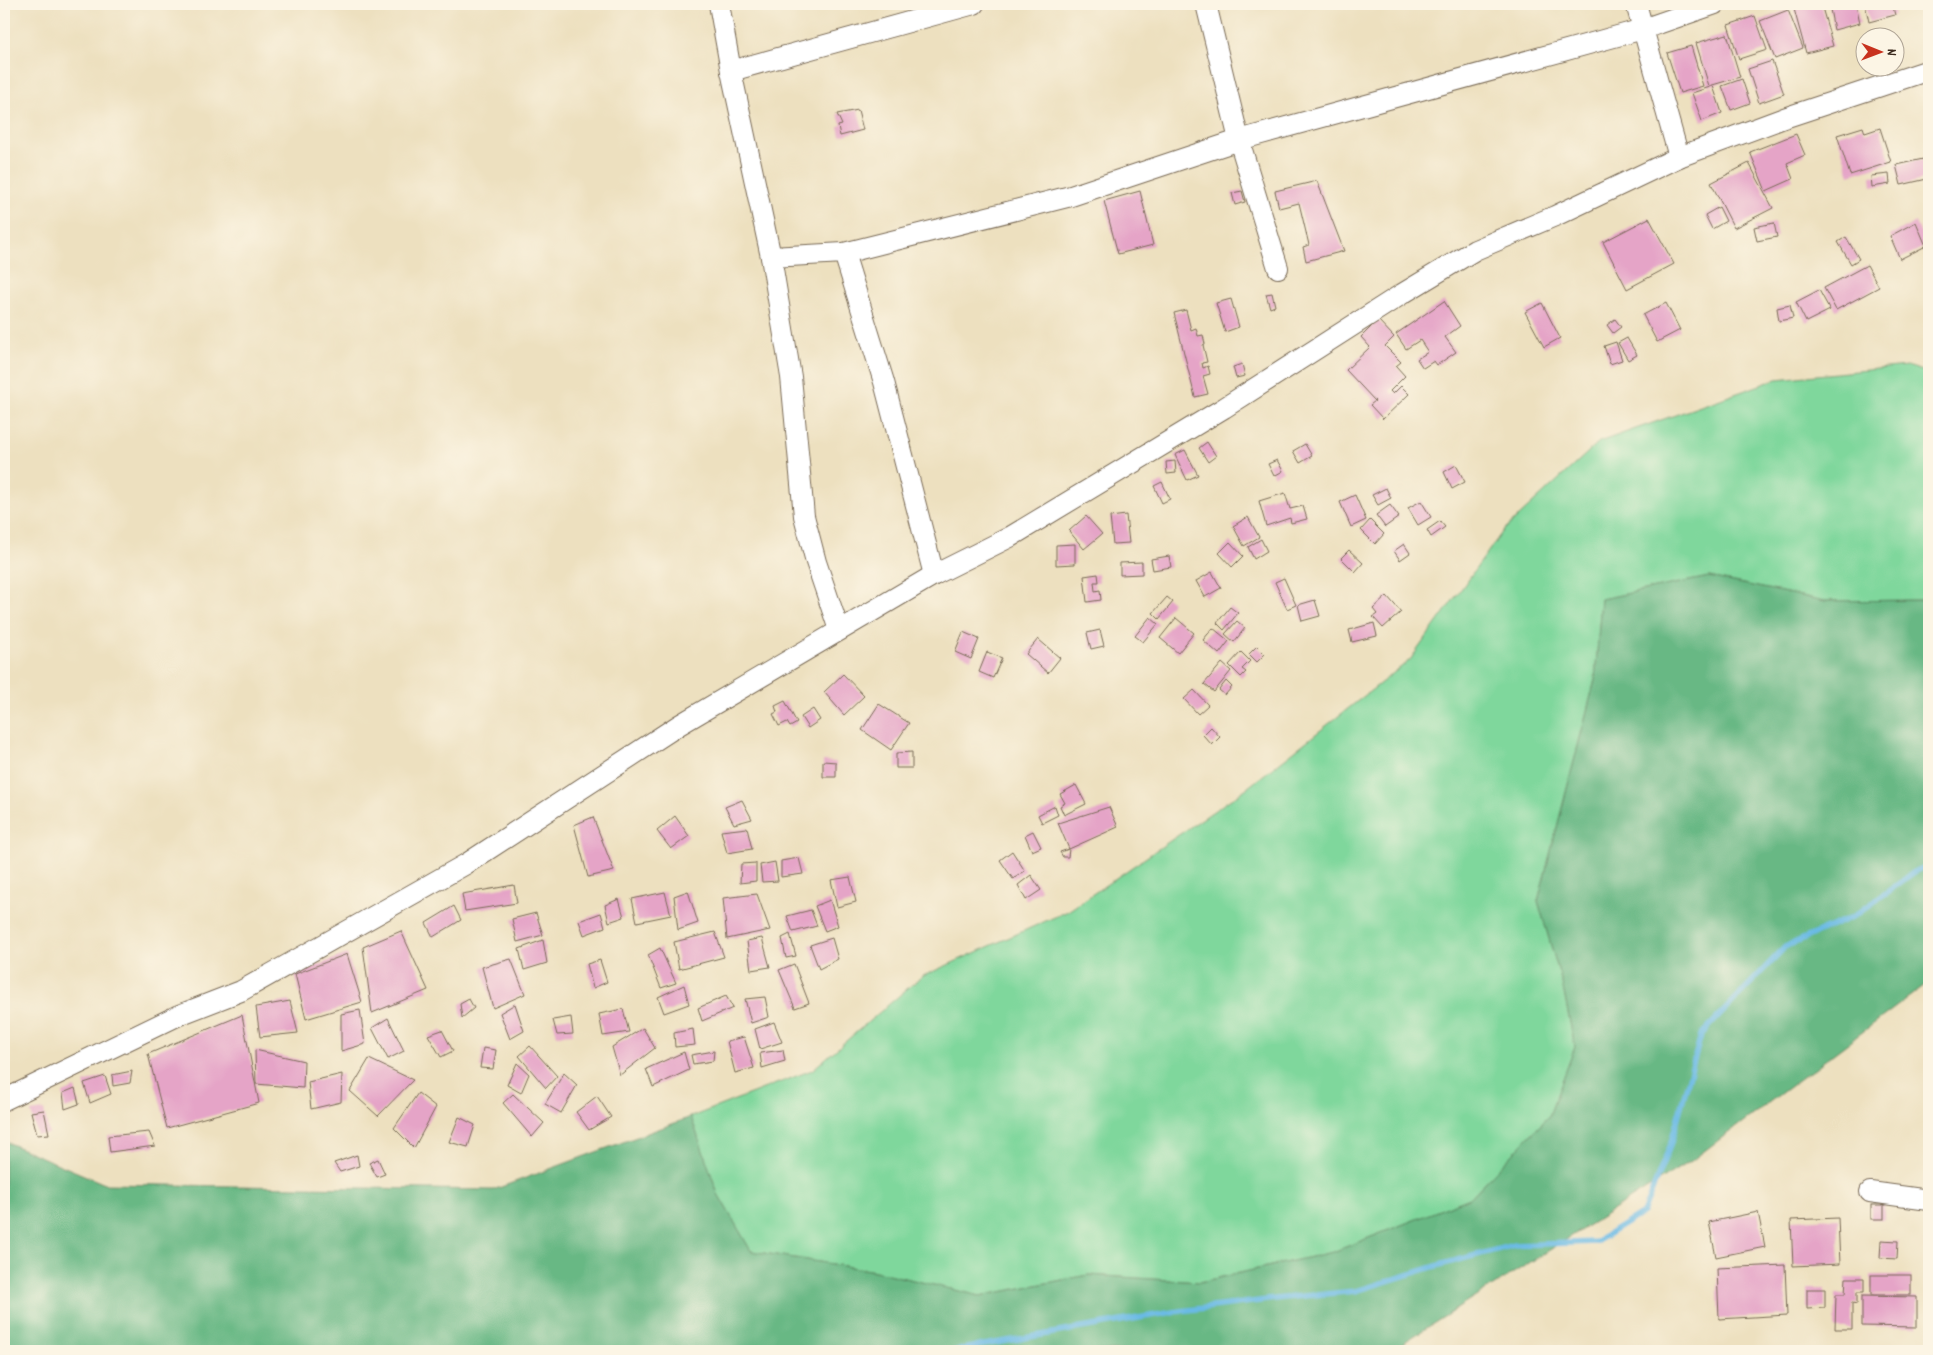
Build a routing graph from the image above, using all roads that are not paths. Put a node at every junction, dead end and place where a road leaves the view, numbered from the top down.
1 (719, 4) edge
2 (974, 4) edge
3 (1206, 4) edge
4 (1636, 4) edge
5 (1715, 4) edge
6 (1643, 28) junction
7 (1929, 70) edge
8 (731, 71) junction
9 (1239, 140) junction
10 (1679, 157) junction
11 (844, 253) junction
12 (771, 257) junction
13 (1278, 268) dead end
14 (934, 575) junction
15 (839, 630) junction
16 (4, 1100) edge
17 (1870, 1192) dead end
18 (1929, 1200) edge

1 - 8 street
2 - 8 street
3 - 9 street
4 - 6 street
5 - 6 street
6 - 9 street
6 - 10 street
7 - 10 street
8 - 12 street
9 - 11 street
9 - 13 street
10 - 14 street
11 - 12 street
11 - 14 street
12 - 15 street
14 - 15 street
15 - 16 street
17 - 18 street

